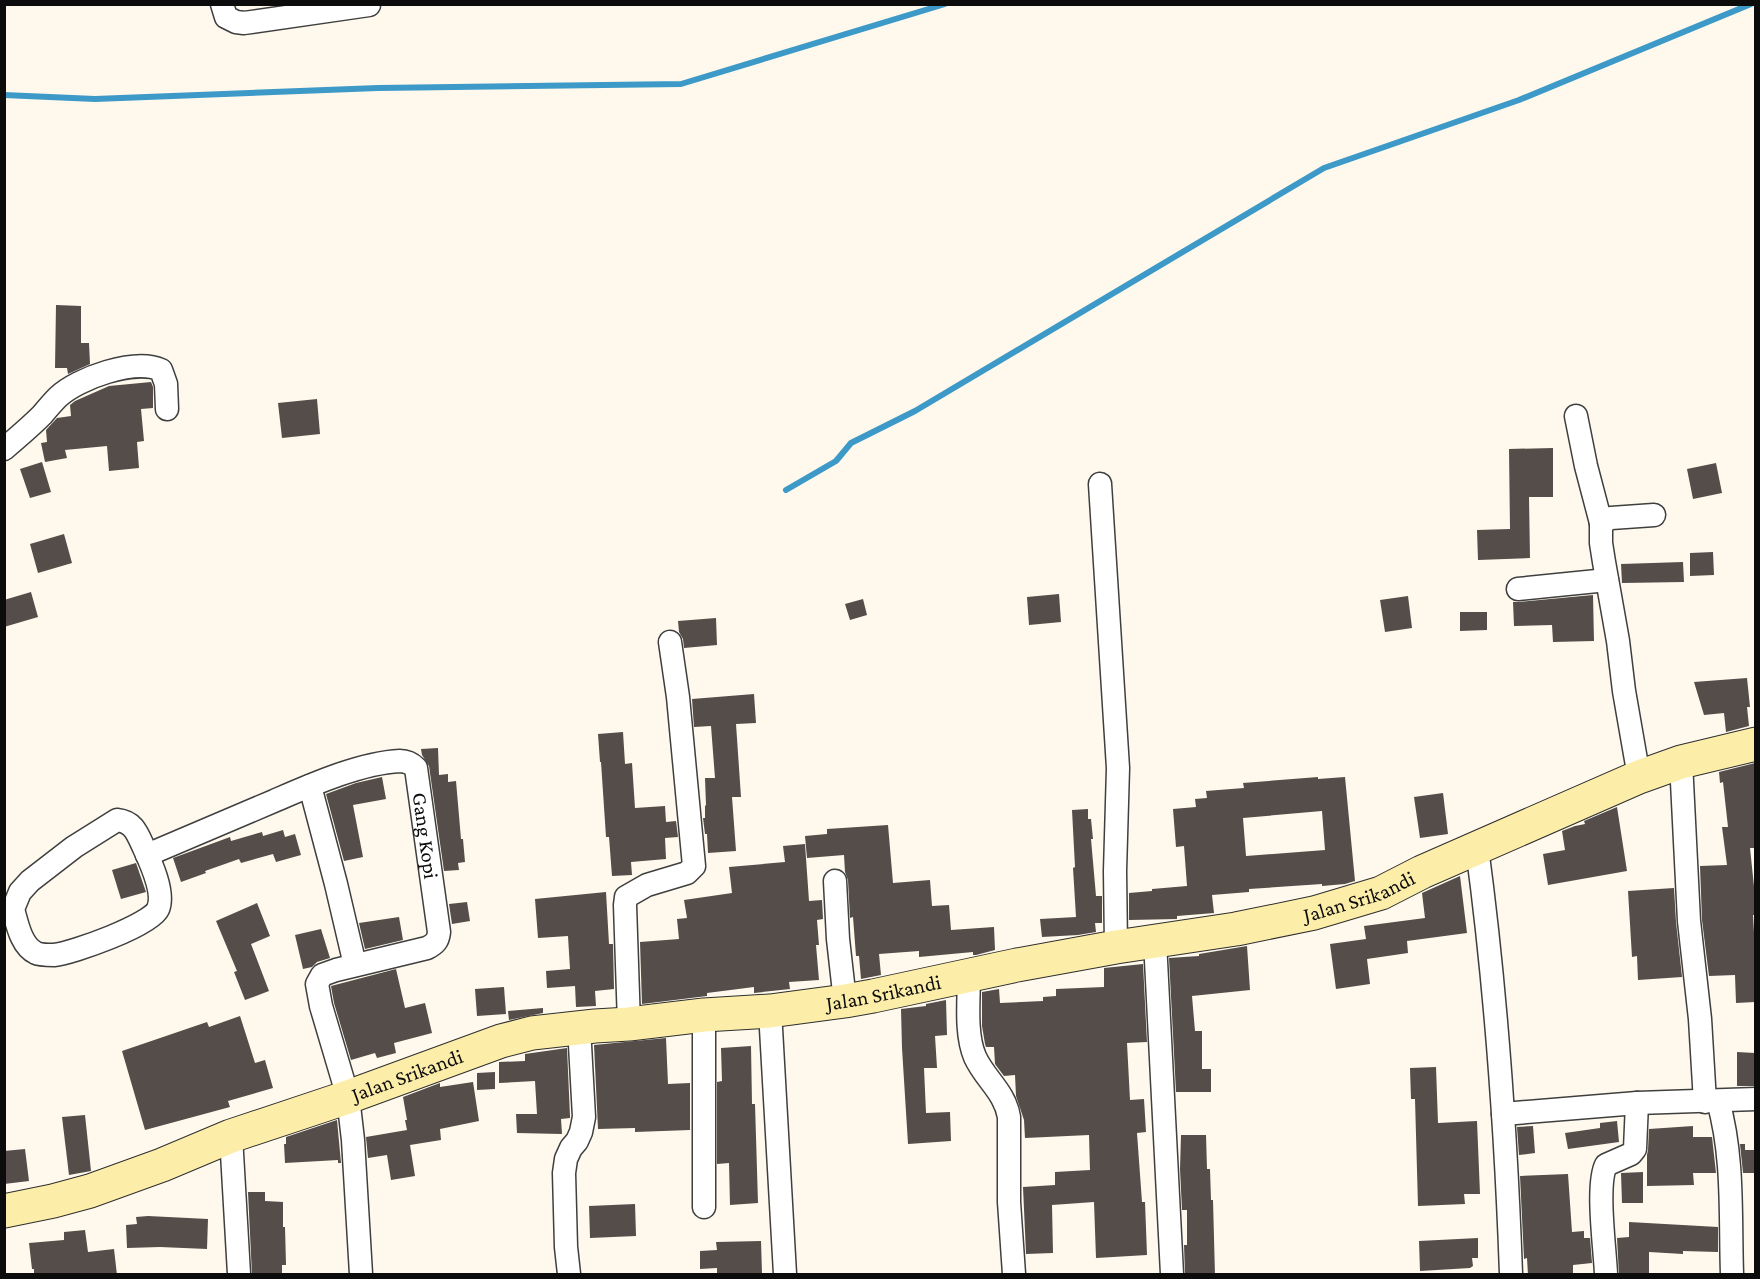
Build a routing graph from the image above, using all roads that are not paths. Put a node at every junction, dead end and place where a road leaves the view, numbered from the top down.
1 (222, 4) edge
2 (369, 5) edge
3 (167, 409) dead end
4 (1576, 416) dead end
5 (4, 449) edge
6 (1100, 484) dead end
7 (1654, 515) dead end
8 (1601, 523) junction
9 (1607, 580) junction
10 (1518, 589) dead end
11 (670, 642) dead end
12 (1755, 744) edge
13 (1681, 762) junction
14 (1639, 777) junction
15 (310, 786) junction
16 (1477, 848) junction
17 (147, 855) junction
18 (835, 881) dead end
19 (1155, 941) junction
20 (1116, 947) junction
21 (356, 965) junction
22 (969, 974) junction
23 (845, 1001) junction
24 (770, 1011) junction
25 (704, 1015) junction
26 (629, 1024) junction
27 (579, 1027) junction
28 (348, 1097) junction
29 (1755, 1099) edge
30 (1712, 1101) junction
31 (1637, 1103) junction
32 (1503, 1114) junction
33 (231, 1136) junction
34 (704, 1207) dead end
35 (4, 1211) edge
36 (239, 1275) edge
37 (361, 1275) edge
38 (569, 1275) edge
39 (785, 1275) edge
40 (1014, 1275) edge
41 (1172, 1275) edge
42 (1511, 1275) edge
43 (1606, 1275) edge
44 (1732, 1275) edge

1 - 2 street
3 - 5 street
4 - 8 street
6 - 20 street
7 - 8 street
8 - 9 street
9 - 10 street
9 - 14 street
11 - 26 street
12 - 13 street, Jalan Srikandi
13 - 14 street, Jalan Srikandi
13 - 30 street
14 - 16 street, Jalan Srikandi
15 - 17 street, Gang Kopi
15 - 21 street
15 - 21 street, Gang Kopi
16 - 19 street, Jalan Srikandi
16 - 32 street
17 - 17 street
18 - 23 street
19 - 20 street, Jalan Srikandi
19 - 41 street
20 - 22 street, Jalan Srikandi
21 - 28 street, Gang Kopi
22 - 23 street, Jalan Srikandi
22 - 40 street
23 - 24 street, Jalan Srikandi
24 - 25 street, Jalan Srikandi
24 - 39 street
25 - 26 street, Jalan Srikandi
25 - 34 street
26 - 27 street, Jalan Srikandi
27 - 28 street, Jalan Srikandi
27 - 38 street
28 - 33 street, Jalan Srikandi
28 - 37 street, Gang Kopi
29 - 30 street
30 - 31 street
30 - 44 street
31 - 32 street
31 - 43 street
32 - 42 street
33 - 35 street, Jalan Srikandi
33 - 36 street

